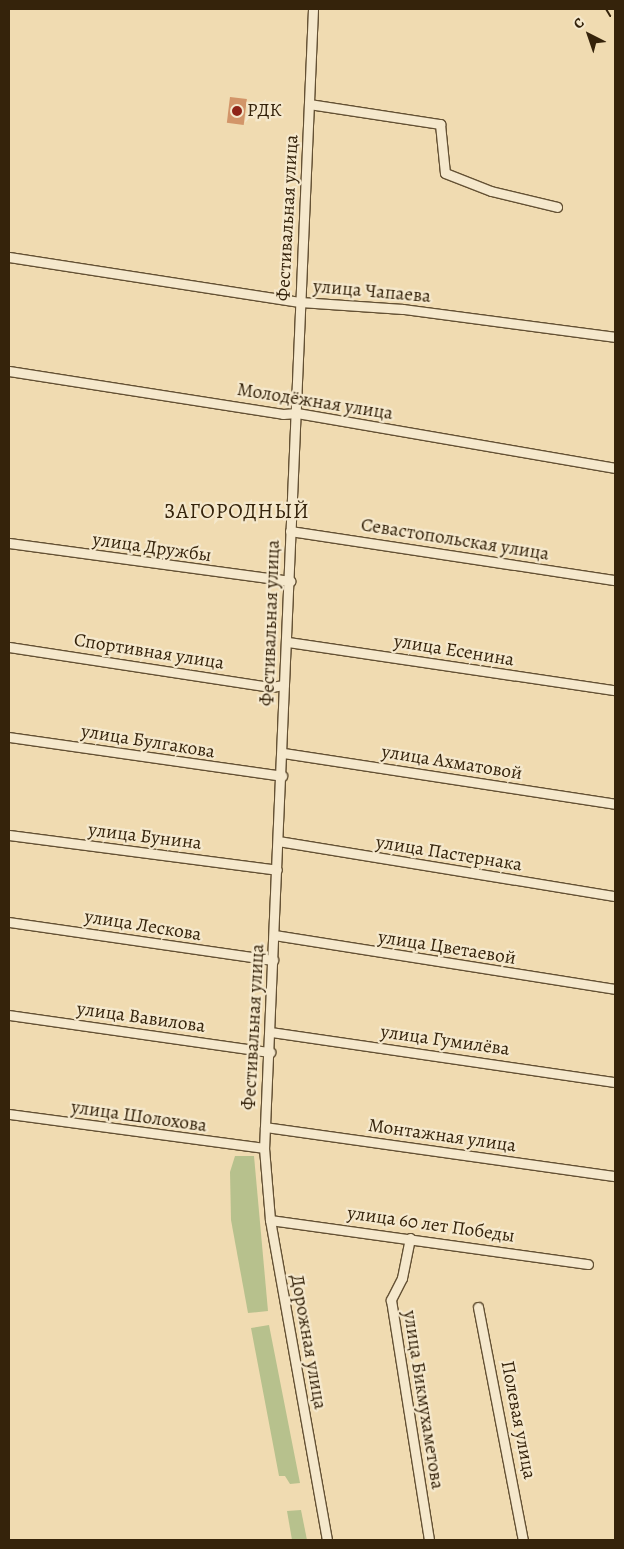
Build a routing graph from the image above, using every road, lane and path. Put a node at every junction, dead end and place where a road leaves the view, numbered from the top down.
1 (313, 9) edge
2 (309, 104) junction
3 (557, 207) dead end
4 (9, 257) edge
5 (300, 302) junction
6 (615, 337) edge
7 (9, 371) edge
8 (297, 413) junction
9 (615, 468) edge
10 (290, 531) junction
11 (9, 543) edge
12 (615, 580) edge
13 (290, 581) junction
14 (288, 642) junction
15 (9, 647) edge
16 (284, 685) junction
17 (615, 690) edge
18 (9, 737) edge
19 (283, 753) junction
20 (282, 776) junction
21 (615, 804) edge
22 (9, 835) edge
23 (278, 841) junction
24 (277, 870) junction
25 (615, 896) edge
26 (9, 922) edge
27 (274, 935) junction
28 (273, 960) junction
29 (615, 989) edge
30 (9, 1015) edge
31 (271, 1032) junction
32 (270, 1052) junction
33 (615, 1082) edge
34 (9, 1114) edge
35 (265, 1128) junction
36 (264, 1148) junction
37 (615, 1176) edge
38 (270, 1220) junction
39 (410, 1238) junction
40 (588, 1264) dead end
41 (478, 1307) dead end
42 (326, 1540) edge
43 (429, 1540) edge
44 (523, 1540) edge

1 - 2 street, Фестивальная улица
2 - 3 street
2 - 5 street, Фестивальная улица
4 - 5 street, улица Чапаева
5 - 6 street, улица Чапаева
5 - 8 street, Фестивальная улица
7 - 8 street, Молодёжная улица
8 - 9 street, Молодёжная улица
8 - 10 street, Фестивальная улица
10 - 12 street, Севастопольская улица
10 - 13 street, Фестивальная улица
11 - 13 street, улица Дружбы
13 - 14 street, Фестивальная улица
14 - 16 street, Фестивальная улица
14 - 17 street, улица Есенина
15 - 16 street, Спортивная улица
16 - 19 street, Фестивальная улица
18 - 20 street, улица Булгакова
19 - 20 street, Фестивальная улица
19 - 21 street, улица Ахматовой
20 - 23 street, Фестивальная улица
22 - 24 street, улица Бунина
23 - 24 street, Фестивальная улица
23 - 25 street, улица Пастернака
24 - 27 street, Фестивальная улица
26 - 28 street, улица Лескова
27 - 28 street, Фестивальная улица
27 - 29 street, улица Цветаевой
28 - 31 street, Фестивальная улица
30 - 32 street, улица Вавилова
31 - 32 street, Фестивальная улица
31 - 33 street, улица Гумилёва
32 - 35 street, Фестивальная улица
34 - 36 street, улица Шолохова
35 - 36 street, Фестивальная улица
35 - 37 street, Монтажная улица
36 - 38 street, Дорожная улица
38 - 39 street, улица 60 лет Победы
38 - 42 street, Дорожная улица
39 - 40 street, улица 60 лет Победы
39 - 43 street, улица Бикмухаметова
41 - 44 street, Полевая улица

